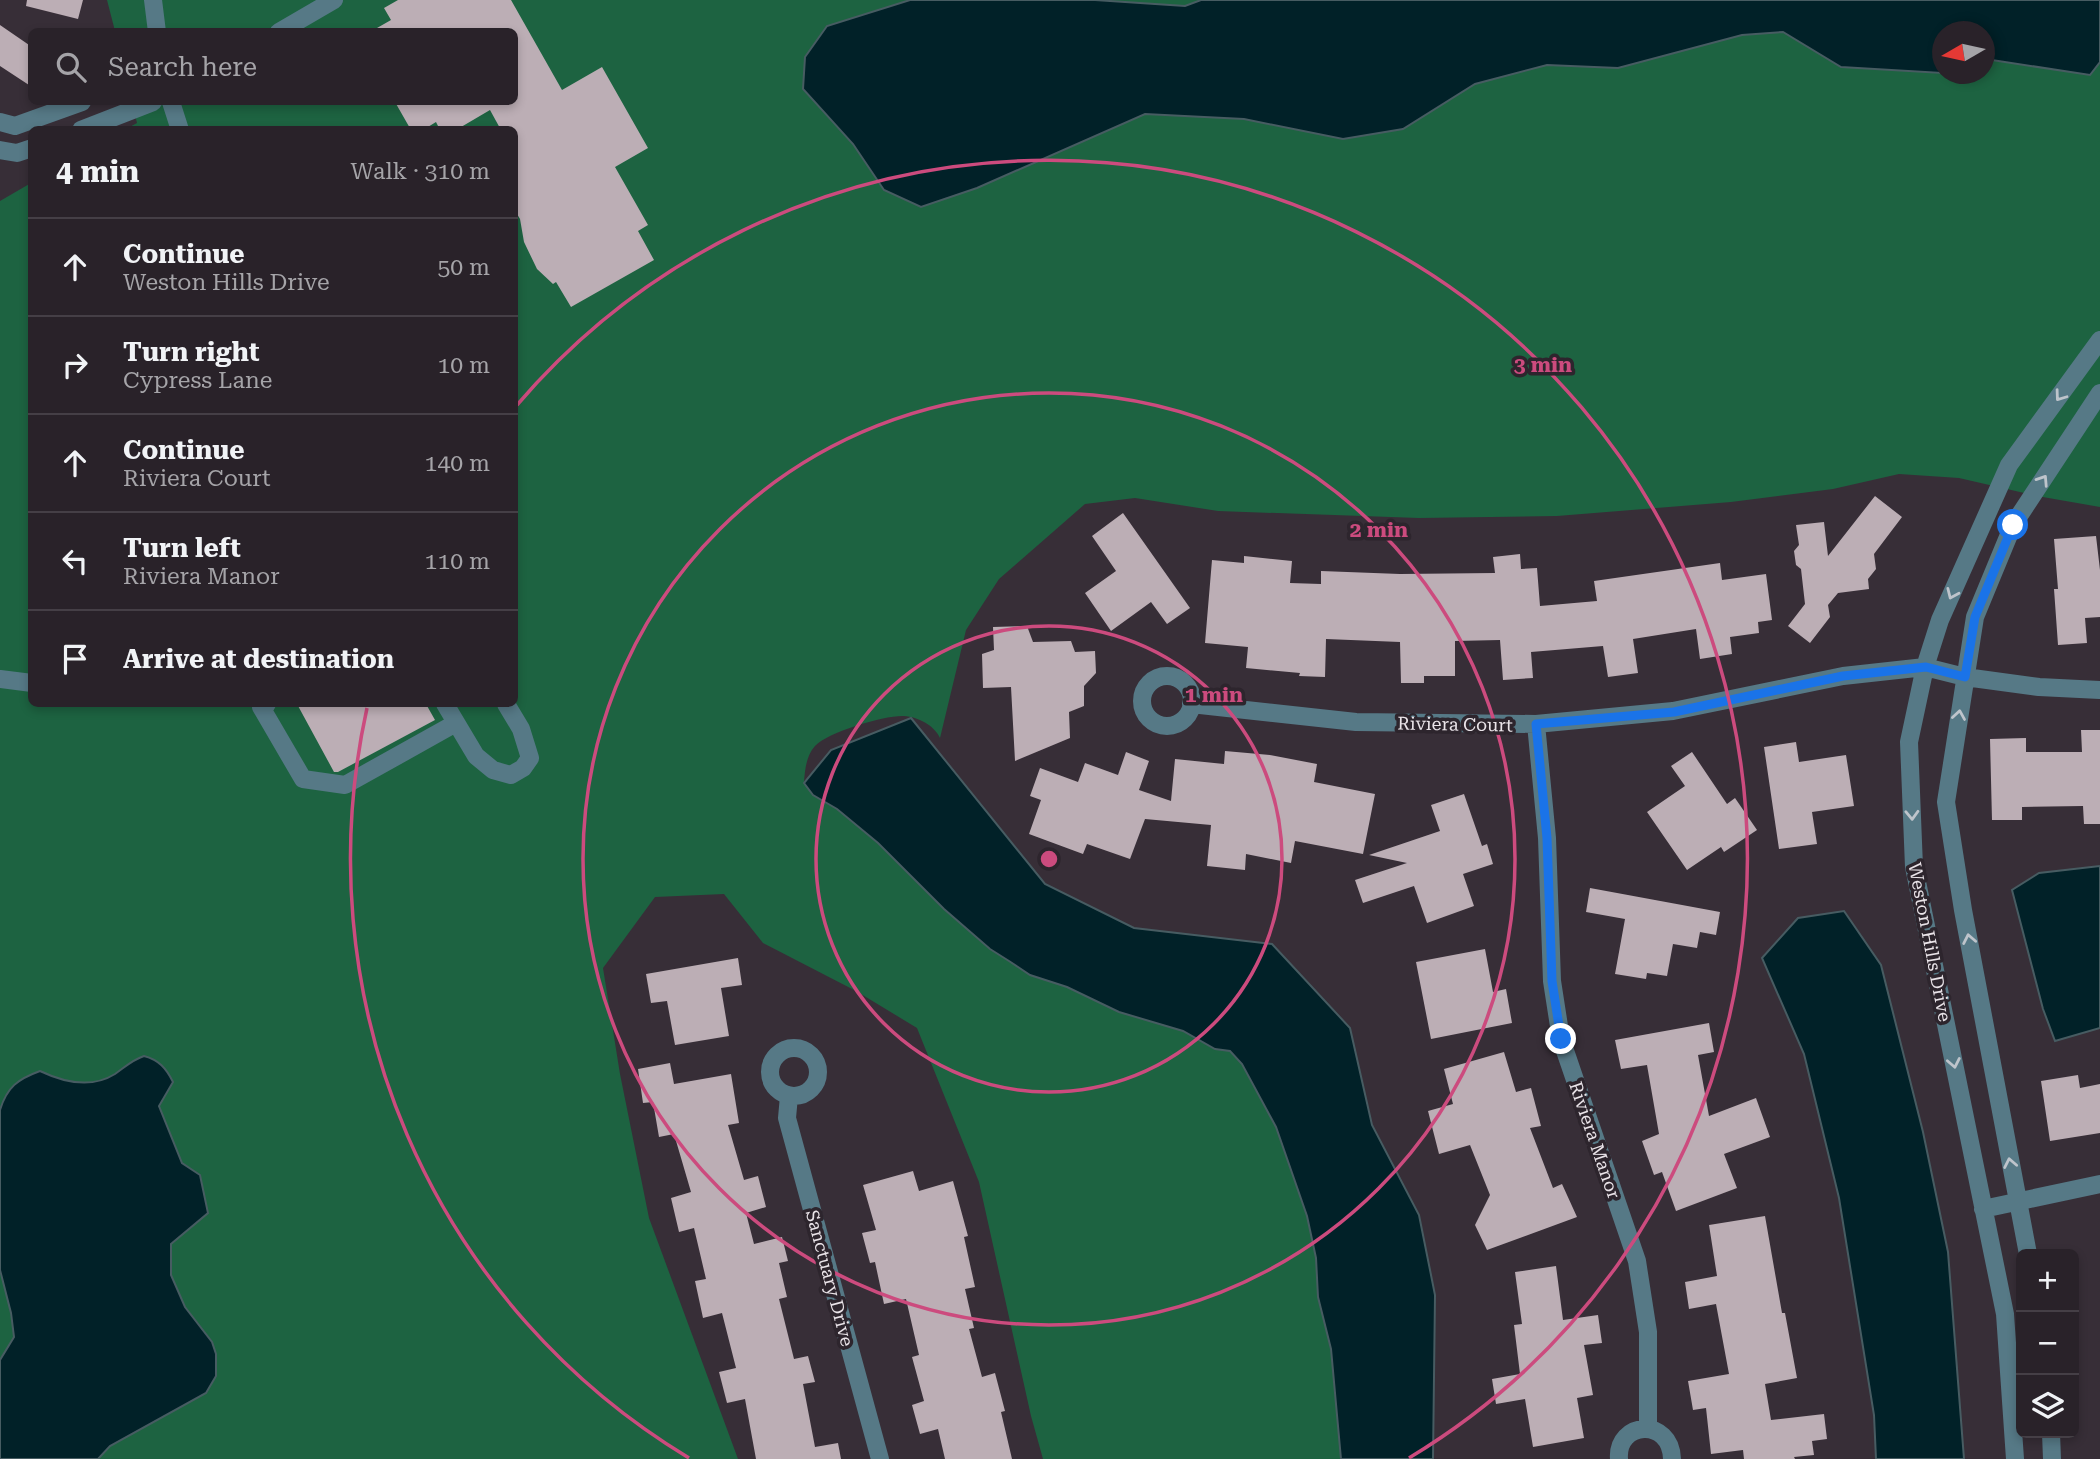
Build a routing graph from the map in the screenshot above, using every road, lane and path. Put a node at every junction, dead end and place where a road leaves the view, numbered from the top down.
1 (153, 0) edge
2 (334, 0) edge
3 (157, 28) edge
4 (286, 28) edge
5 (74, 105) edge
6 (145, 105) edge
7 (172, 105) edge
8 (0, 122) edge
9 (91, 126) edge
10 (179, 126) edge
11 (28, 149) edge
12 (0, 150) edge
13 (2100, 340) edge
14 (2100, 393) edge
15 (1926, 667) junction
16 (1965, 677) junction
17 (0, 679) edge
18 (28, 682) edge
19 (2100, 690) edge
20 (1191, 704) dead end
21 (261, 707) edge
22 (447, 707) edge
23 (508, 707) edge
24 (456, 723) junction
25 (1536, 724) junction
26 (789, 1096) dead end
27 (2100, 1184) edge
28 (2017, 1200) junction
29 (1983, 1209) junction
30 (2027, 1249) edge
31 (1648, 1428) junction
32 (2051, 1438) edge
33 (880, 1459) edge
34 (1619, 1459) edge
35 (1672, 1459) edge
36 (2015, 1459) edge
37 (2052, 1459) edge

1 - 3 street
2 - 4 street
5 - 8 street
6 - 9 street
7 - 10 street
11 - 12 street
13 -> 15 street, Weston Hills Drive
16 -> 14 street
15 - 16 street
15 - 25 street, Riviera Court
15 -> 29 street, Weston Hills Drive
16 - 19 street
28 -> 16 street
17 - 18 street
20 - 25 street, Riviera Court
21 - 24 street
22 - 24 street
23 - 24 street
25 - 31 street, Riviera Manor
26 - 33 street, Sanctuary Drive
27 - 28 street
28 - 29 street
28 - 30 street
29 - 36 street, Weston Hills Drive
31 - 34 street
31 - 35 street
32 - 37 street

